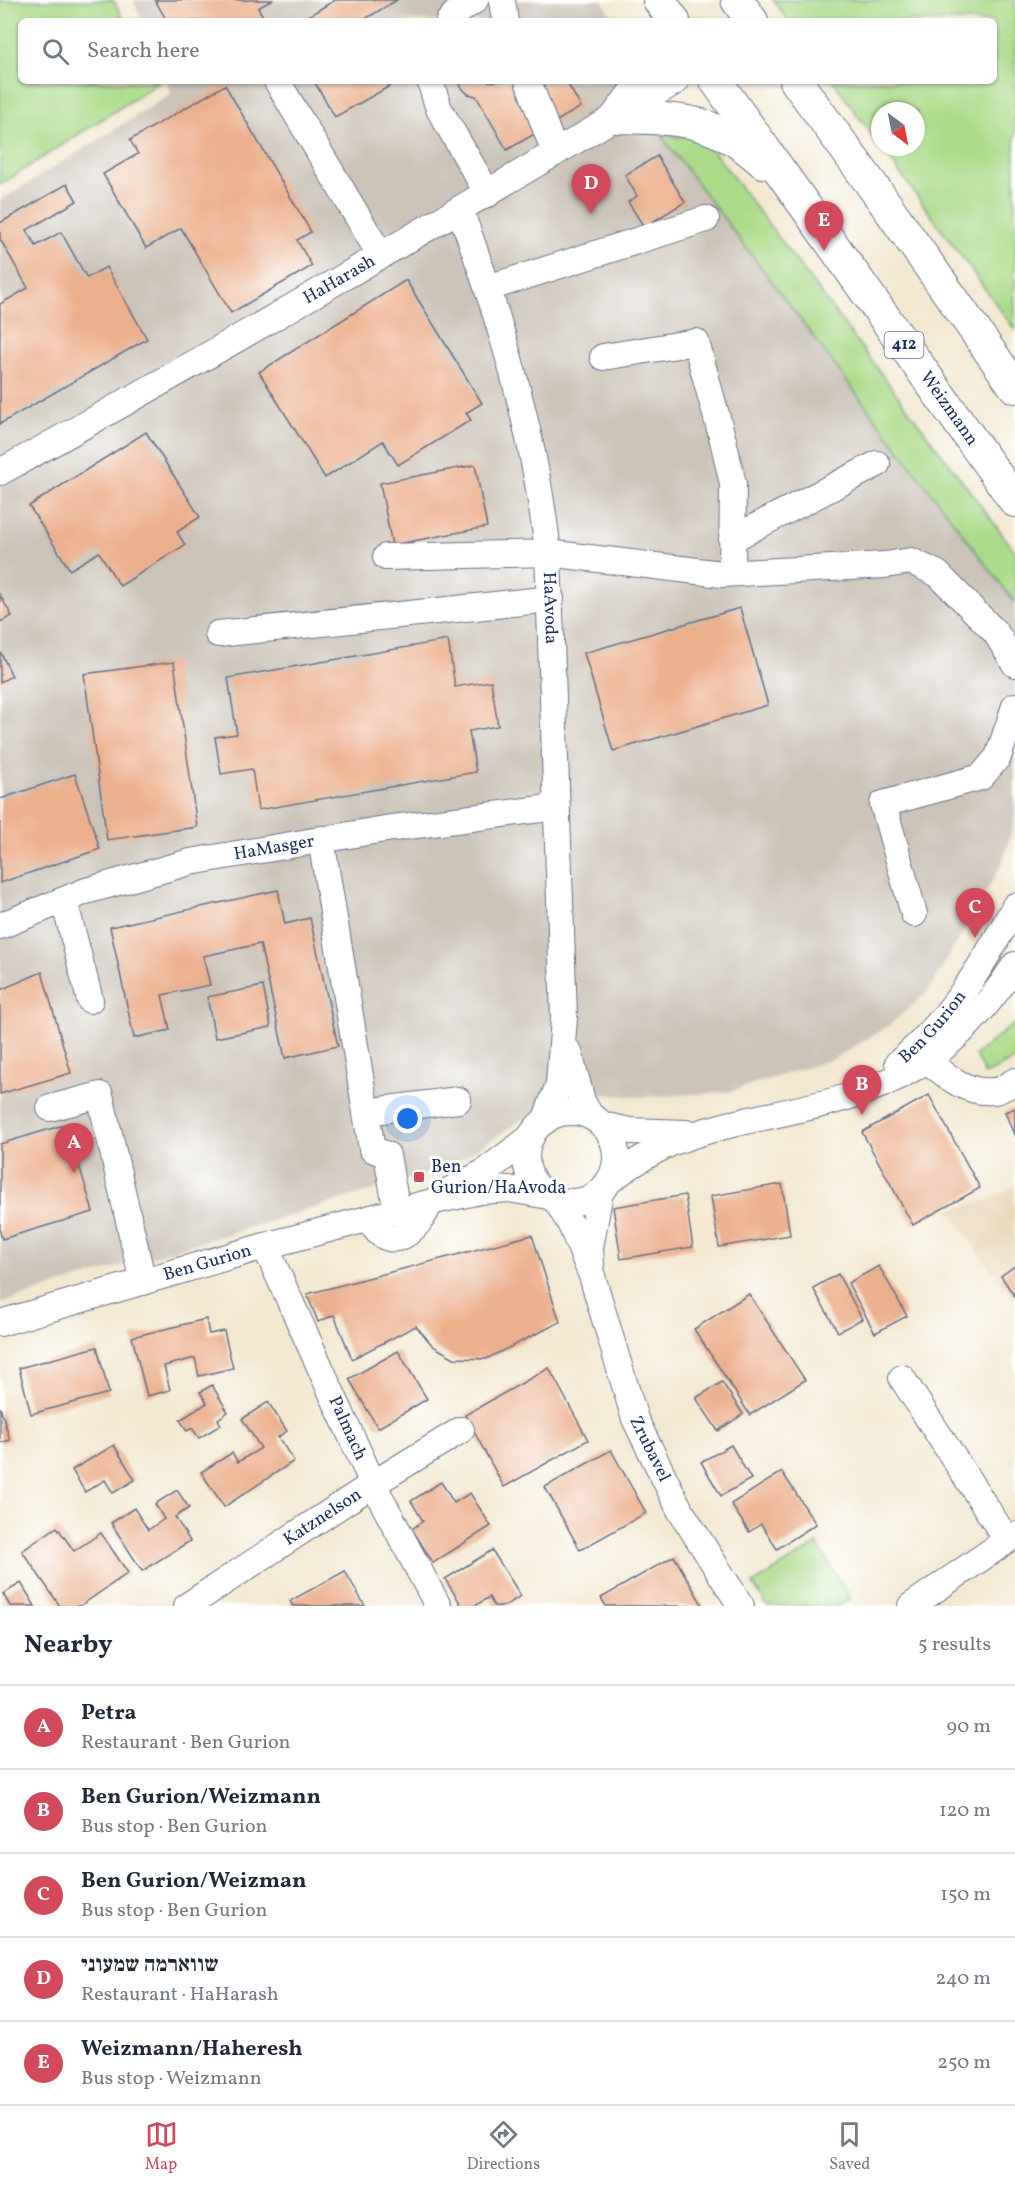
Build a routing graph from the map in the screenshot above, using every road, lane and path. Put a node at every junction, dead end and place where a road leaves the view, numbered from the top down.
1 (475, 0) edge
2 (502, 0) edge
3 (642, 0) edge
4 (659, 0) edge
5 (737, 0) edge
6 (452, 18) edge
7 (505, 18) edge
8 (645, 18) edge
9 (672, 18) edge
10 (751, 18) edge
11 (279, 84) edge
12 (431, 84) edge
13 (529, 84) edge
14 (638, 84) edge
15 (671, 84) edge
16 (718, 84) edge
17 (798, 84) edge
18 (617, 117) junction
19 (555, 153) junction
20 (793, 189) junction
21 (488, 194) junction
22 (460, 210) junction
23 (706, 219) dead end
24 (381, 256) junction
25 (488, 288) junction
26 (603, 357) dead end
27 (1015, 387) edge
28 (877, 464) dead end
29 (0, 472) edge
30 (1015, 501) edge
31 (732, 539) junction
32 (548, 553) junction
33 (386, 557) dead end
34 (732, 573) junction
35 (550, 599) junction
36 (218, 634) dead end
37 (1015, 664) edge
38 (1015, 706) edge
39 (557, 807) junction
40 (321, 839) junction
41 (64, 900) junction
42 (1015, 906) edge
43 (914, 914) dead end
44 (0, 926) edge
45 (1015, 965) edge
46 (90, 1000) dead end
47 (564, 1018) junction
48 (927, 1060) junction
49 (1015, 1081) edge
50 (458, 1100) dead end
51 (812, 1107) junction
52 (50, 1108) dead end
53 (366, 1112) junction
54 (597, 1121) junction
55 (538, 1129) junction
56 (702, 1133) junction
57 (604, 1186) junction
58 (552, 1198) junction
59 (414, 1207) junction
60 (369, 1219) junction
61 (265, 1246) junction
62 (592, 1276) junction
63 (143, 1282) junction
64 (0, 1323) edge
65 (902, 1378) dead end
66 (461, 1430) dead end
67 (373, 1484) junction
68 (1011, 1537) edge
69 (187, 1606) edge
70 (438, 1606) edge
71 (741, 1606) edge
72 (911, 1606) edge

1 - 6 street
2 - 7 street
3 - 8 main road
4 - 9 main road
5 - 10 main road
11 - 24 street
12 - 21 street
13 - 19 street
14 - 18 main road
15 - 18 street, HaHarash
16 - 20 main road, Weizmann / 412
17 - 27 main road
18 - 19 street, HaHarash
18 - 20 main road
19 - 21 street, HaHarash
20 - 30 main road, Weizmann / 412
21 - 22 street, HaHarash
22 - 24 street, HaHarash
22 - 25 street, HaAvoda
23 - 25 street
24 - 29 street, HaHarash
25 - 32 street, HaAvoda
26 - 31 street
28 - 31 street
31 - 34 street
32 - 33 street
32 - 34 street
32 - 35 street, HaAvoda
34 - 37 street
35 - 36 street
35 - 39 street, HaAvoda
38 - 43 street
39 - 40 street, HaMasger
39 - 47 street, HaAvoda
40 - 41 street, HaMasger
40 - 53 street
41 - 44 street, HaMasger
41 - 46 street
42 - 51 street, Ben Gurion
45 - 48 street, Ben Gurion
47 - 54 street, HaAvoda
47 - 55 street, HaAvoda
48 - 49 street
48 - 51 street, Ben Gurion
50 - 53 street
51 - 56 street, Ben Gurion
52 - 63 street
53 - 59 street
54 - 55 street
54 - 56 street, Ben Gurion
54 - 57 street
55 - 58 street
55 - 59 street, Ben Gurion
56 - 57 street, Ben Gurion
57 - 58 street
57 - 62 street, Zrubavel
58 - 59 street, Ben Gurion
58 - 62 street, Zrubavel
59 - 60 street, Ben Gurion
59 - 60 street
60 - 61 street, Ben Gurion
61 - 63 street, Ben Gurion
61 - 67 street, Palmach
62 - 71 street, Zrubavel
63 - 64 street, Ben Gurion
65 - 68 street
66 - 67 street, Katznelson
67 - 69 street, Katznelson
67 - 70 street, Palmach
68 - 72 street

